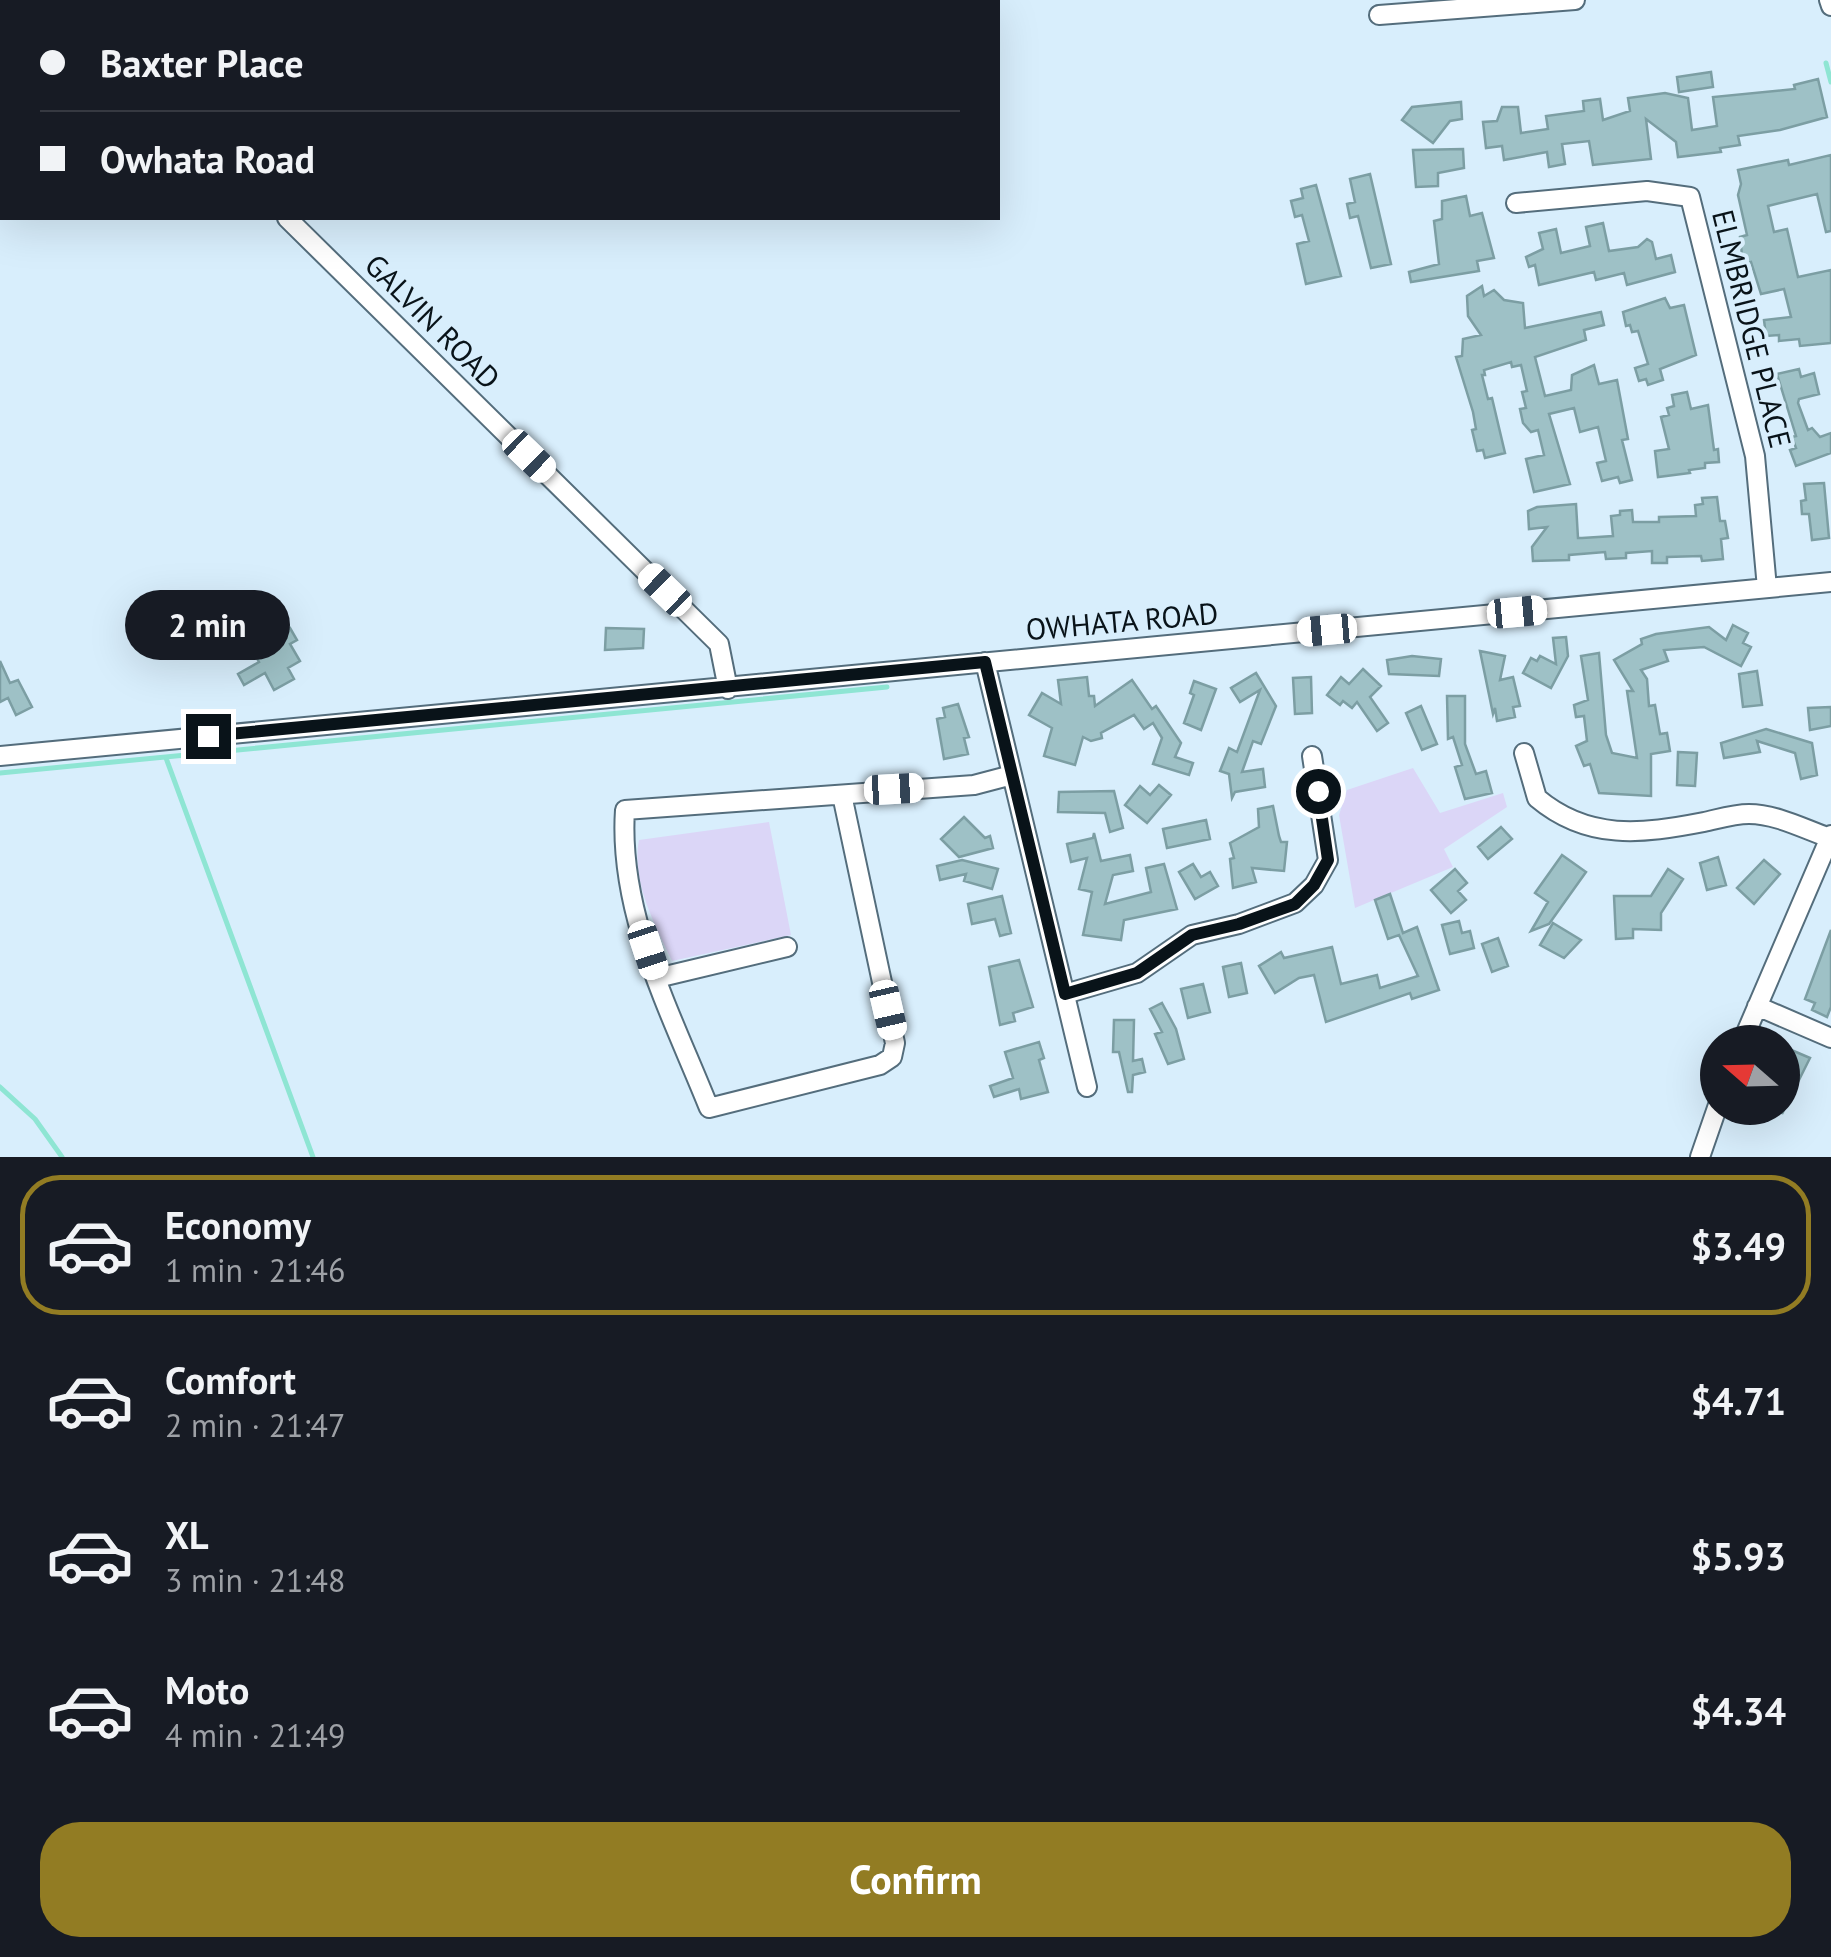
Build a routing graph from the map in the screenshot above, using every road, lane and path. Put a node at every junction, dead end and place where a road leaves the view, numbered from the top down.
1 (1575, 0) edge
2 (1460, 4) edge
3 (1379, 15) dead end
4 (1516, 203) dead end
5 (289, 220) edge
6 (1831, 582) edge
7 (1766, 588) junction
8 (985, 662) junction
9 (728, 688) junction
10 (1524, 753) dead end
11 (0, 756) edge
12 (1312, 756) dead end
13 (1012, 775) junction
14 (842, 795) junction
15 (1830, 836) edge
16 (787, 948) dead end
17 (657, 978) junction
18 (1065, 994) junction
19 (1757, 1006) junction
20 (1749, 1025) edge
21 (1831, 1038) edge
22 (1088, 1087) dead end
23 (1711, 1125) edge
24 (1700, 1157) edge

1 - 2 street
2 - 3 street
4 - 7 street, ELMBRIDGE PLACE
5 - 9 street, GALVIN ROAD
6 - 7 street, OWHATA ROAD
7 - 8 street, OWHATA ROAD
8 - 9 street, OWHATA ROAD
8 - 13 street
9 - 11 street, OWHATA ROAD
10 - 15 street
12 - 18 street
13 - 14 street
13 - 18 street
14 - 17 street
14 - 17 street
15 - 19 street
16 - 17 street
18 - 22 street
19 - 20 street
19 - 21 street
23 - 24 street

